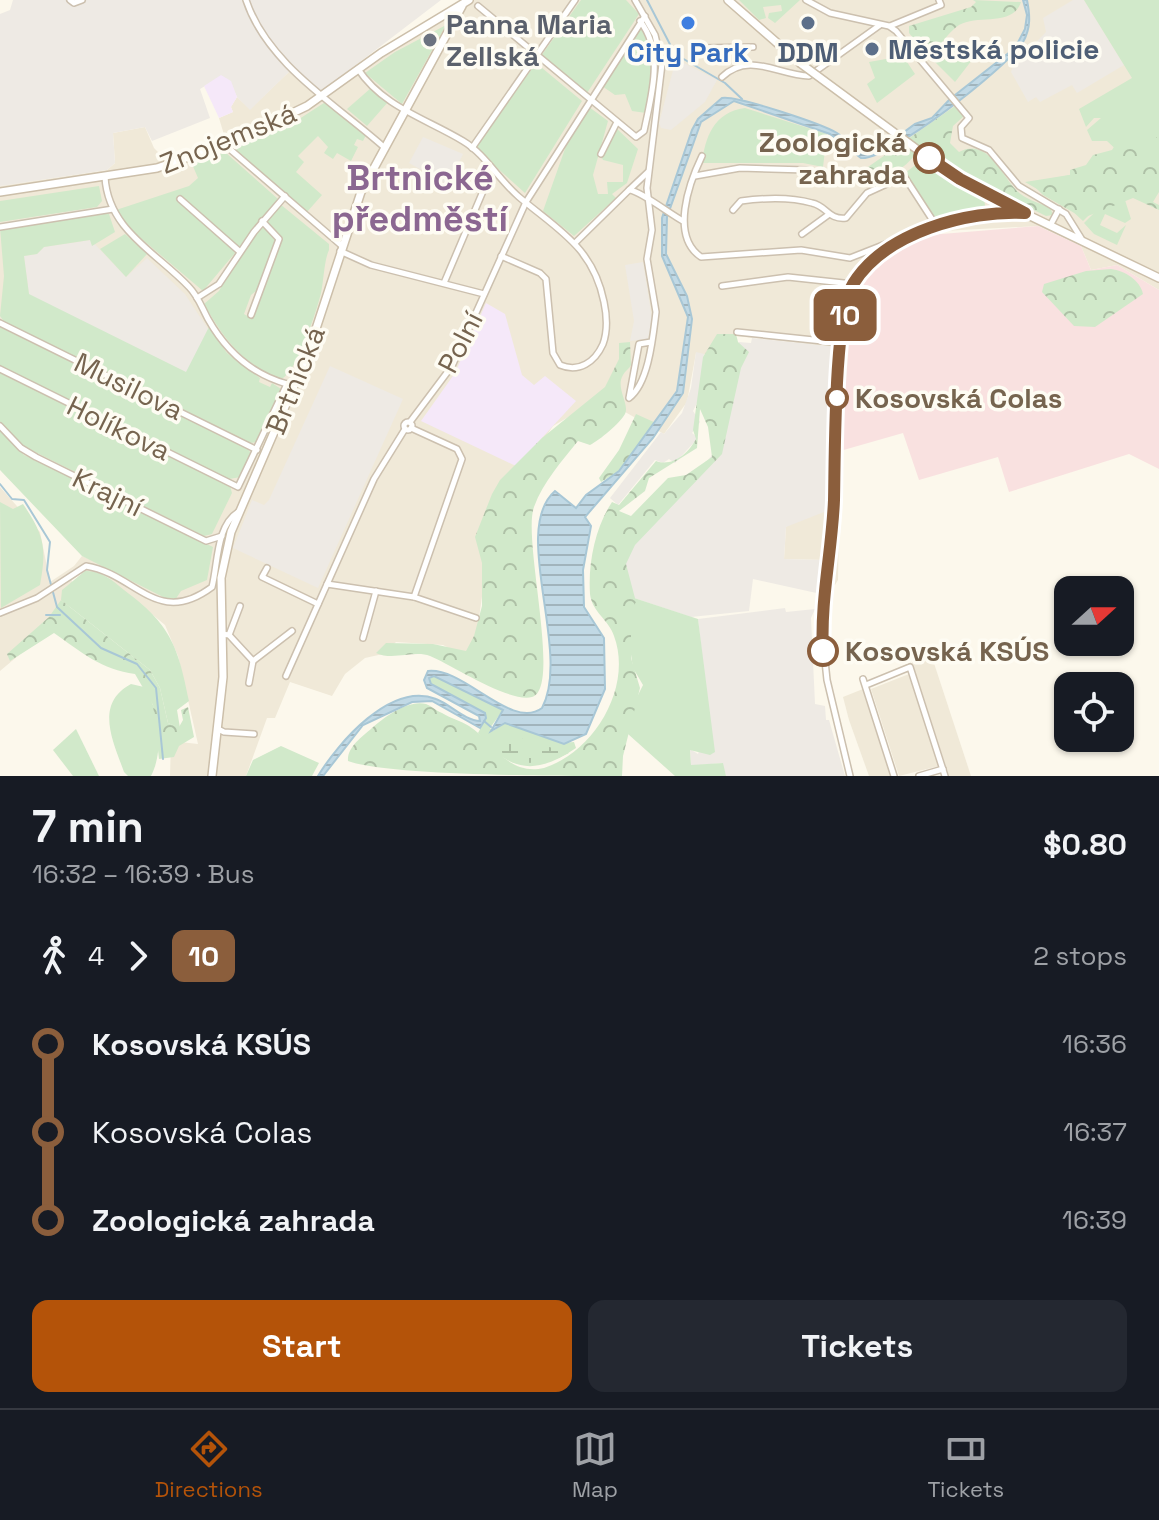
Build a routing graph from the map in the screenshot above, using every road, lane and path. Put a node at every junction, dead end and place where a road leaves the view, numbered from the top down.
1 (70, 0) edge
2 (82, 0) edge
3 (246, 0) edge
4 (469, 0) edge
5 (575, 0) edge
6 (635, 0) edge
7 (728, 0) edge
8 (806, 0) edge
9 (938, 3) edge
10 (462, 6) junction
11 (478, 6) dead end
12 (643, 18) junction
13 (454, 22) junction
14 (433, 24) junction
15 (881, 24) junction
16 (889, 26) junction
17 (753, 47) dead end
18 (703, 48) dead end
19 (535, 56) junction
20 (358, 69) junction
21 (722, 77) dead end
22 (324, 95) junction
23 (588, 99) junction
24 (406, 113) junction
25 (617, 122) junction
26 (225, 145) junction
27 (385, 148) junction
28 (472, 148) junction
29 (601, 154) dead end
30 (702, 156) dead end
31 (492, 169) junction
32 (648, 172) junction
33 (695, 176) junction
34 (105, 177) junction
35 (843, 181) dead end
36 (629, 190) junction
37 (0, 192) edge
38 (285, 196) junction
39 (180, 199) dead end
40 (648, 200) junction
41 (999, 201) junction
42 (526, 202) junction
43 (113, 209) junction
44 (1059, 209) junction
45 (733, 210) dead end
46 (993, 213) junction
47 (1025, 213) junction
48 (828, 215) junction
49 (262, 221) junction
50 (683, 221) junction
51 (1051, 224) junction
52 (0, 227) edge
53 (937, 227) junction
54 (802, 234) dead end
55 (902, 238) junction
56 (1081, 238) junction
57 (575, 243) junction
58 (340, 248) junction
59 (239, 252) junction
60 (501, 256) junction
61 (1159, 278) edge
62 (444, 283) junction
63 (853, 284) junction
64 (722, 286) dead end
65 (484, 294) junction
66 (197, 298) junction
67 (251, 315) dead end
68 (0, 323) edge
69 (737, 332) dead end
70 (651, 342) junction
71 (842, 343) junction
72 (0, 369) edge
73 (291, 385) junction
74 (0, 426) edge
75 (409, 426) junction
76 (257, 450) junction
77 (238, 487) joint
78 (238, 512) junction
79 (223, 536) junction
80 (267, 568) dead end
81 (327, 584) junction
82 (376, 591) junction
83 (414, 597) junction
84 (318, 604) junction
85 (240, 606) dead end
86 (0, 613) edge
87 (476, 618) dead end
88 (292, 631) dead end
89 (225, 634) junction
90 (363, 638) dead end
91 (253, 661) junction
92 (286, 676) dead end
93 (249, 683) dead end
94 (217, 728) junction
95 (254, 734) dead end
96 (944, 773) edge
97 (212, 776) edge
98 (850, 776) edge
99 (894, 776) edge
100 (919, 776) edge

1 - 2 street
3 - 22 street
4 - 10 main road, Znojemská
5 - 19 street
6 - 12 street
7 - 41 main road, bridge
8 - 15 street
9 - 16 street
10 - 13 main road, Brtnická
10 - 14 main road, Znojemská
11 - 19 street
12 - 23 street, Polní
12 - 25 street
12 - 32 street
13 - 14 main road, Znojemská
13 - 24 main road, Brtnická
14 - 20 main road, Znojemská
15 - 16 street
15 - 21 street
16 - 44 street
17 - 18 street
19 - 23 street
19 - 28 street
20 - 22 main road, Znojemská
20 - 24 street
22 - 26 main road, Znojemská
22 - 27 street
23 - 25 street
23 - 42 street, Polní
24 - 27 main road, Brtnická
24 - 28 street
25 - 29 street
26 - 34 main road, Znojemská
26 - 38 street
27 - 58 main road, Brtnická
28 - 31 street
30 - 33 street
31 - 42 street
31 - 62 street, Polní
32 - 36 street
32 - 40 street
33 - 35 street
33 - 50 street
34 - 37 main road, Znojemská
34 - 43 street
36 - 40 street
36 - 57 street
38 - 49 street
38 - 58 street
39 - 59 street
40 - 50 street
40 - 70 street
41 - 46 street
41 - 47 main road
42 - 57 street
42 - 60 street, Polní
43 - 52 street
43 - 66 street
44 - 51 street
44 - 56 street
45 - 48 street
46 - 47 street
46 - 53 street
47 - 51 main road
48 - 53 street
48 - 54 street
49 - 59 street
49 - 67 street
50 - 55 street
51 - 56 main road
53 - 55 street
55 - 63 street
56 - 61 main road
57 - 60 street
58 - 62 street
58 - 73 main road, Brtnická
59 - 66 street
60 - 65 street, Polní
62 - 65 street
63 - 64 street
63 - 71 street
65 - 75 street, Polní
66 - 73 street
68 - 76 street, Musilova
69 - 71 street
70 - 70 street
71 - 98 street
72 - 77 street, Holíkova
73 - 76 street, Brtnická
73 - 78 main road, Brtnická
74 - 79 street, Krajní
75 - 81 street, Polní
75 - 83 street
76 - 77 street, Brtnická
78 - 79 street
78 - 89 main road, Brtnická
79 - 86 street
80 - 84 street
81 - 82 street
81 - 84 street, Polní
82 - 83 street
82 - 90 street
83 - 87 street
84 - 92 street, Polní
85 - 89 street
88 - 91 street
89 - 91 street
89 - 94 main road, Brtnická
91 - 93 street
94 - 95 street
94 - 97 main road, Brtnická
96 - 99 street
96 - 100 street

